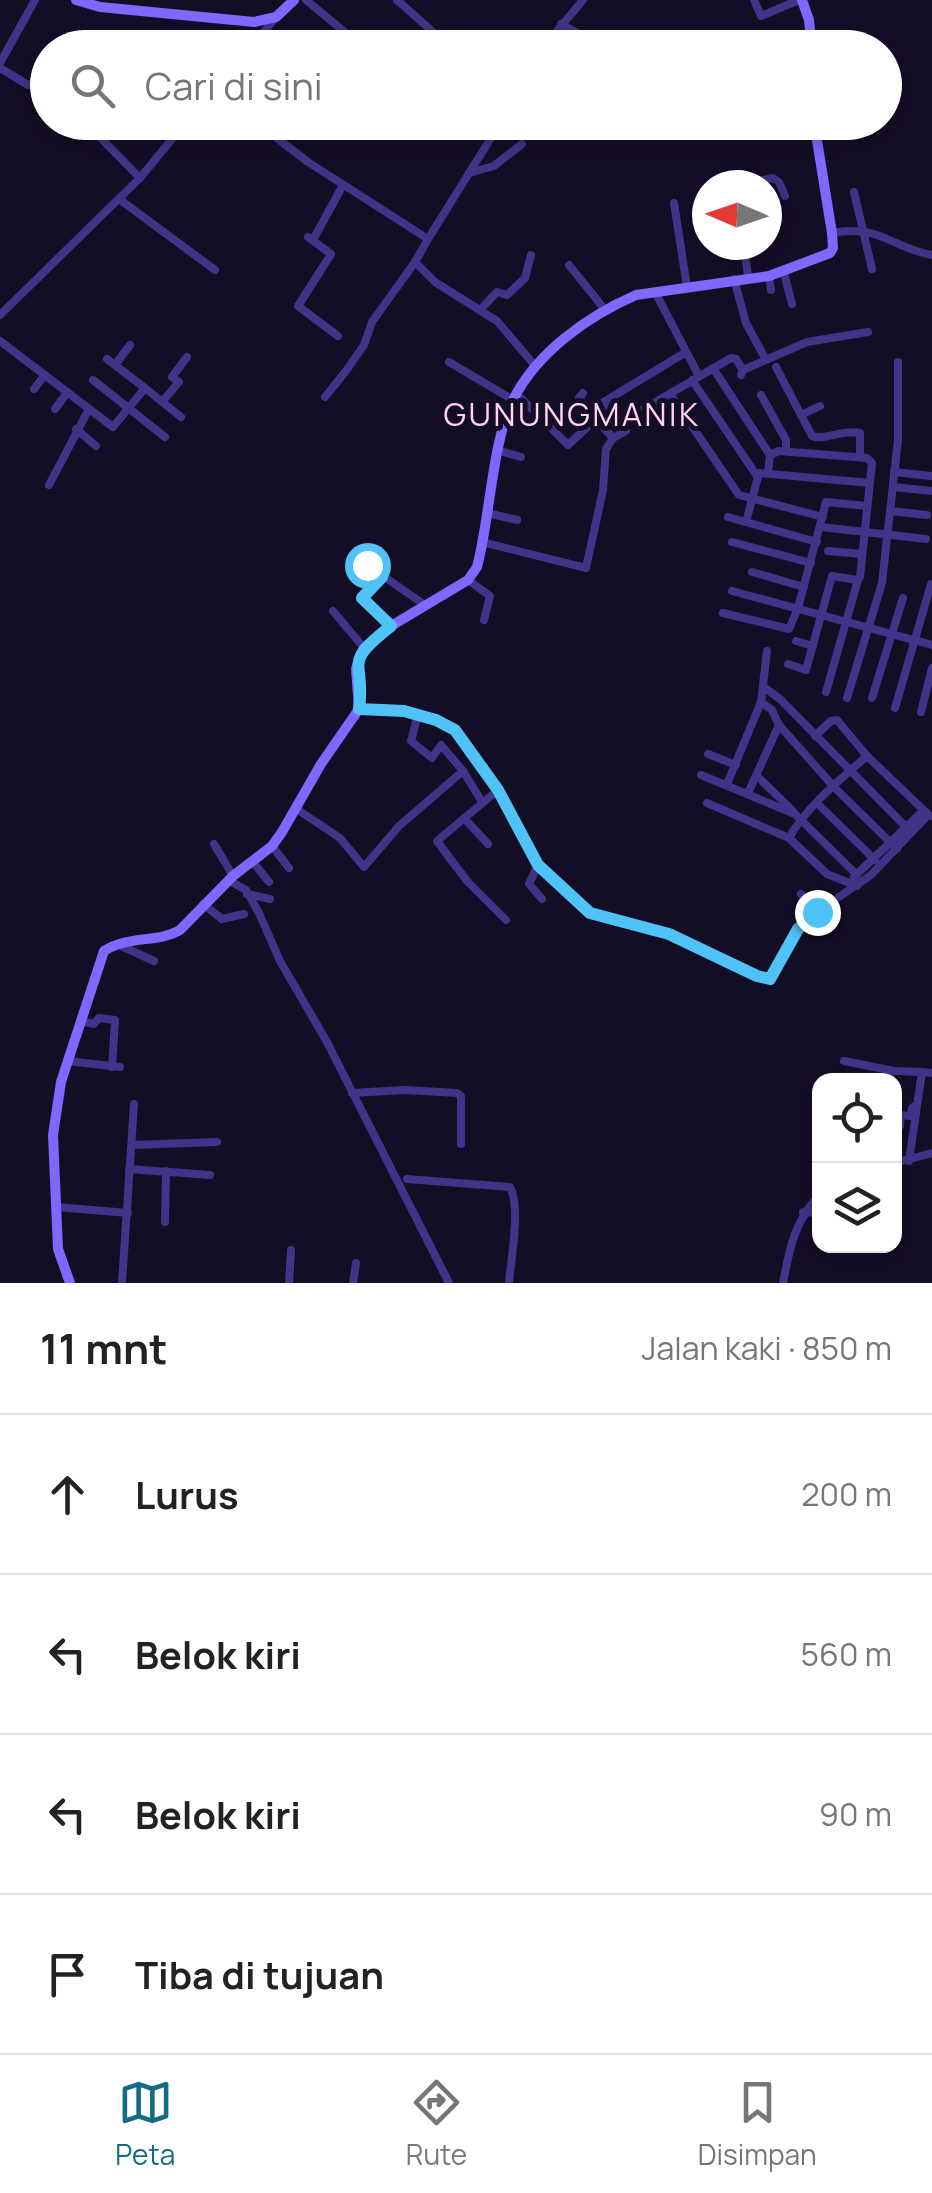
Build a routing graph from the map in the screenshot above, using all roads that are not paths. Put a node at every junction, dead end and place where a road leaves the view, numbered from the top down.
1 (34, 0) edge
2 (76, 0) edge
3 (294, 0) edge
4 (306, 0) edge
5 (397, 0) edge
6 (583, 0) edge
7 (754, 0) edge
8 (801, 0) edge
9 (276, 17) junction
10 (561, 24) junction
11 (265, 30) edge
12 (342, 30) edge
13 (431, 30) edge
14 (556, 30) edge
15 (572, 30) edge
16 (810, 30) edge
17 (0, 66) edge
18 (30, 84) edge
19 (103, 140) edge
20 (171, 140) edge
21 (281, 140) edge
22 (490, 140) edge
23 (817, 140) edge
24 (522, 144) dead end
25 (469, 173) junction
26 (140, 178) junction
27 (343, 185) junction
28 (782, 189) edge
29 (854, 192) dead end
30 (785, 196) dead end
31 (119, 198) junction
32 (674, 202) dead end
33 (864, 232) junction
34 (832, 233) junction
35 (428, 240) junction
36 (531, 255) dead end
37 (932, 255) edge
38 (746, 260) edge
39 (415, 262) junction
40 (568, 265) dead end
41 (872, 269) dead end
42 (215, 270) dead end
43 (784, 273) junction
44 (768, 276) junction
45 (748, 277) junction
46 (734, 279) junction
47 (687, 288) junction
48 (771, 290) dead end
49 (654, 292) junction
50 (792, 304) dead end
51 (2, 309) edge
52 (480, 310) junction
53 (606, 311) junction
54 (868, 332) dead end
55 (338, 336) dead end
56 (0, 340) edge
57 (130, 345) dead end
58 (686, 352) junction
59 (186, 357) dead end
60 (765, 358) junction
61 (449, 362) dead end
62 (898, 362) dead end
63 (536, 367) junction
64 (776, 367) dead end
65 (713, 368) junction
66 (44, 375) junction
67 (696, 378) junction
68 (93, 380) dead end
69 (145, 388) junction
70 (34, 389) dead end
71 (67, 393) junction
72 (583, 393) dead end
73 (670, 394) junction
74 (761, 394) dead end
75 (515, 397) junction
76 (325, 398) dead end
77 (162, 402) junction
78 (604, 402) junction
79 (820, 406) dead end
80 (594, 408) dead end
81 (89, 409) junction
82 (127, 409) junction
83 (55, 410) dead end
84 (801, 415) junction
85 (181, 417) dead end
86 (596, 419) junction
87 (76, 429) junction
88 (626, 431) dead end
89 (165, 437) dead end
90 (613, 438) junction
91 (96, 446) dead end
92 (500, 450) junction
93 (786, 451) junction
94 (770, 455) junction
95 (521, 457) dead end
96 (860, 457) junction
97 (894, 472) junction
98 (768, 473) junction
99 (757, 476) junction
100 (932, 476) edge
101 (870, 483) junction
102 (49, 485) dead end
103 (893, 487) junction
104 (932, 491) edge
105 (751, 499) junction
106 (867, 506) junction
107 (890, 511) junction
108 (487, 514) junction
109 (728, 516) dead end
110 (927, 516) dead end
111 (517, 520) dead end
112 (746, 522) junction
113 (822, 522) junction
114 (864, 532) junction
115 (888, 535) junction
116 (926, 538) dead end
117 (482, 542) junction
118 (732, 542) dead end
119 (816, 542) junction
120 (378, 551) dead end
121 (828, 551) dead end
122 (862, 554) junction
123 (811, 563) junction
124 (752, 572) dead end
125 (382, 577) junction
126 (468, 580) junction
127 (858, 580) junction
128 (931, 584) edge
129 (804, 587) junction
130 (732, 591) dead end
131 (903, 598) dead end
132 (424, 606) junction
133 (798, 608) junction
134 (333, 611) dead end
135 (723, 613) dead end
136 (822, 615) junction
137 (484, 620) dead end
138 (846, 622) junction
139 (391, 626) junction
140 (867, 627) junction
141 (892, 634) junction
142 (914, 640) junction
143 (796, 641) dead end
144 (932, 644) edge
145 (813, 646) junction
146 (364, 648) junction
147 (767, 651) dead end
148 (788, 664) dead end
149 (932, 668) edge
150 (764, 687) junction
151 (826, 692) dead end
152 (847, 698) dead end
153 (872, 698) dead end
154 (761, 702) junction
155 (896, 708) dead end
156 (359, 709) junction
157 (920, 712) dead end
158 (418, 714) junction
159 (779, 725) junction
160 (815, 736) junction
161 (730, 742) dead end
162 (744, 746) junction
163 (708, 754) dead end
164 (868, 756) junction
165 (736, 765) junction
166 (851, 770) junction
167 (463, 771) junction
168 (702, 775) dead end
169 (757, 776) junction
170 (727, 784) junction
171 (834, 787) junction
172 (498, 790) junction
173 (748, 793) junction
174 (482, 802) junction
175 (707, 802) dead end
176 (818, 804) junction
177 (295, 808) junction
178 (927, 814) edge
179 (798, 816) junction
180 (464, 818) junction
181 (907, 828) junction
182 (789, 838) junction
183 (214, 844) dead end
184 (488, 844) dead end
185 (272, 846) junction
186 (894, 846) junction
187 (875, 860) junction
188 (252, 862) junction
189 (538, 865) junction
190 (290, 868) dead end
191 (857, 875) junction
192 (230, 878) junction
193 (269, 882) dead end
194 (852, 885) junction
195 (247, 894) junction
196 (800, 894) dead end
197 (270, 899) dead end
198 (542, 899) dead end
199 (204, 904) junction
200 (817, 912) junction
201 (244, 914) dead end
202 (506, 920) dead end
203 (117, 944) junction
204 (154, 962) dead end
205 (79, 1021) junction
206 (67, 1061) junction
207 (844, 1061) dead end
208 (927, 1072) edge
209 (352, 1094) junction
210 (134, 1104) dead end
211 (918, 1104) junction
212 (902, 1115) edge
213 (216, 1142) dead end
214 (461, 1144) dead end
215 (132, 1145) junction
216 (932, 1153) edge
217 (909, 1160) junction
218 (898, 1163) edge
219 (129, 1169) junction
220 (166, 1171) junction
221 (210, 1175) dead end
222 (407, 1179) dead end
223 (812, 1203) edge
224 (56, 1207) junction
225 (128, 1212) junction
226 (803, 1212) junction
227 (812, 1213) edge
228 (165, 1222) dead end
229 (291, 1250) dead end
230 (356, 1263) dead end
231 (70, 1283) edge
232 (122, 1283) edge
233 (290, 1283) edge
234 (353, 1283) edge
235 (449, 1283) edge
236 (509, 1283) edge
237 (784, 1283) edge

1 - 17 street
2 - 9 street
3 - 9 street
4 - 12 street
5 - 13 street
6 - 10 street
7 - 8 street
8 - 16 street
9 - 11 street
10 - 14 street
10 - 15 street
17 - 18 street
19 - 26 street
20 - 26 street
21 - 27 street
22 - 25 street
23 - 34 street
24 - 25 street
25 - 35 street
26 - 31 street
27 - 35 street
27 - 55 street
28 - 30 street
29 - 33 street
31 - 42 street
31 - 51 street
32 - 47 street
33 - 34 street
33 - 37 street
33 - 41 street
34 - 43 street
35 - 39 street
36 - 52 street
38 - 45 street
39 - 52 street
39 - 76 street
40 - 53 street
43 - 44 street
43 - 50 street
44 - 45 street
44 - 48 street
45 - 46 street
46 - 47 street
46 - 60 street
47 - 49 street
49 - 53 street
49 - 58 street
52 - 63 street
53 - 63 street
54 - 60 street
56 - 66 street
57 - 69 street
58 - 67 street
58 - 78 street
59 - 77 street
60 - 65 street
61 - 75 street
62 - 97 street
63 - 75 street
64 - 84 street
65 - 67 street
65 - 94 street
66 - 70 street
66 - 71 street
67 - 73 street
67 - 99 street
68 - 82 street
69 - 77 street
69 - 82 street
71 - 81 street
71 - 83 street
72 - 86 street
73 - 78 street
73 - 105 street
74 - 93 street
75 - 86 street
75 - 92 street
77 - 85 street
78 - 80 street
79 - 84 street
81 - 82 street
81 - 87 street
82 - 89 street
84 - 96 street
86 - 90 street
87 - 91 street
87 - 102 street
88 - 90 street
90 - 117 street
92 - 95 street
92 - 108 street
93 - 94 street
93 - 96 street
94 - 98 street
96 - 101 street
97 - 100 street
97 - 103 street
98 - 99 street
98 - 101 street
99 - 105 street
101 - 106 street
103 - 104 street
103 - 107 street
105 - 112 street
105 - 113 street
106 - 113 street
106 - 114 street
107 - 110 street
107 - 115 street
108 - 111 street
108 - 117 street
109 - 112 street
112 - 119 street
113 - 114 street
113 - 119 street
114 - 115 street
114 - 122 street
115 - 116 street
115 - 140 street
117 - 126 street
118 - 123 street
119 - 123 street
120 - 125 street
121 - 122 street
122 - 127 street
123 - 129 street
124 - 129 street
125 - 132 street
125 - 139 street
126 - 132 street
126 - 137 street
127 - 136 street
127 - 138 street
128 - 142 street
129 - 133 street
130 - 133 street
131 - 141 street
132 - 139 street
133 - 135 street
133 - 136 street
134 - 146 street
136 - 138 street
136 - 145 street
138 - 140 street
138 - 151 street
139 - 146 street
140 - 141 street
140 - 152 street
141 - 142 street
141 - 153 street
142 - 144 street
142 - 155 street
143 - 145 street
145 - 148 street
146 - 156 street
147 - 150 street
149 - 157 street
150 - 154 street
150 - 160 street
154 - 159 street
154 - 162 street
156 - 158 street
156 - 177 street
158 - 167 street
158 - 172 street
159 - 169 street
159 - 171 street
160 - 164 street
160 - 166 street
161 - 162 street
162 - 165 street
163 - 165 street
164 - 166 street
164 - 178 street
165 - 170 street
166 - 171 street
166 - 181 street
167 - 174 street
167 - 177 street
168 - 170 street
169 - 173 street
169 - 179 street
170 - 173 street
171 - 176 street
171 - 186 street
172 - 174 street
172 - 189 street
173 - 179 street
174 - 180 street
175 - 182 street
176 - 179 street
176 - 187 street
177 - 185 street
178 - 181 street
178 - 186 street
179 - 182 street
179 - 191 street
180 - 184 street
180 - 202 street
181 - 186 street
182 - 194 street
183 - 192 street
185 - 188 street
185 - 190 street
186 - 187 street
186 - 194 street
187 - 191 street
188 - 192 street
188 - 193 street
189 - 198 street
189 - 200 street
191 - 194 street
192 - 195 street
192 - 199 street
194 - 200 street
195 - 197 street
195 - 209 street
196 - 200 street
199 - 201 street
199 - 203 street
203 - 204 street
203 - 205 street
205 - 206 street
205 - 206 street
206 - 224 street
207 - 208 street
208 - 211 street
209 - 214 street
209 - 235 street
210 - 215 street
211 - 212 street
211 - 217 street
213 - 215 street
215 - 219 street
216 - 217 street
217 - 218 street
219 - 220 street
219 - 225 street
220 - 221 street
220 - 228 street
222 - 236 street
223 - 226 street
224 - 225 street
224 - 231 street
225 - 232 street
226 - 227 street
226 - 237 street
229 - 233 street
230 - 234 street

